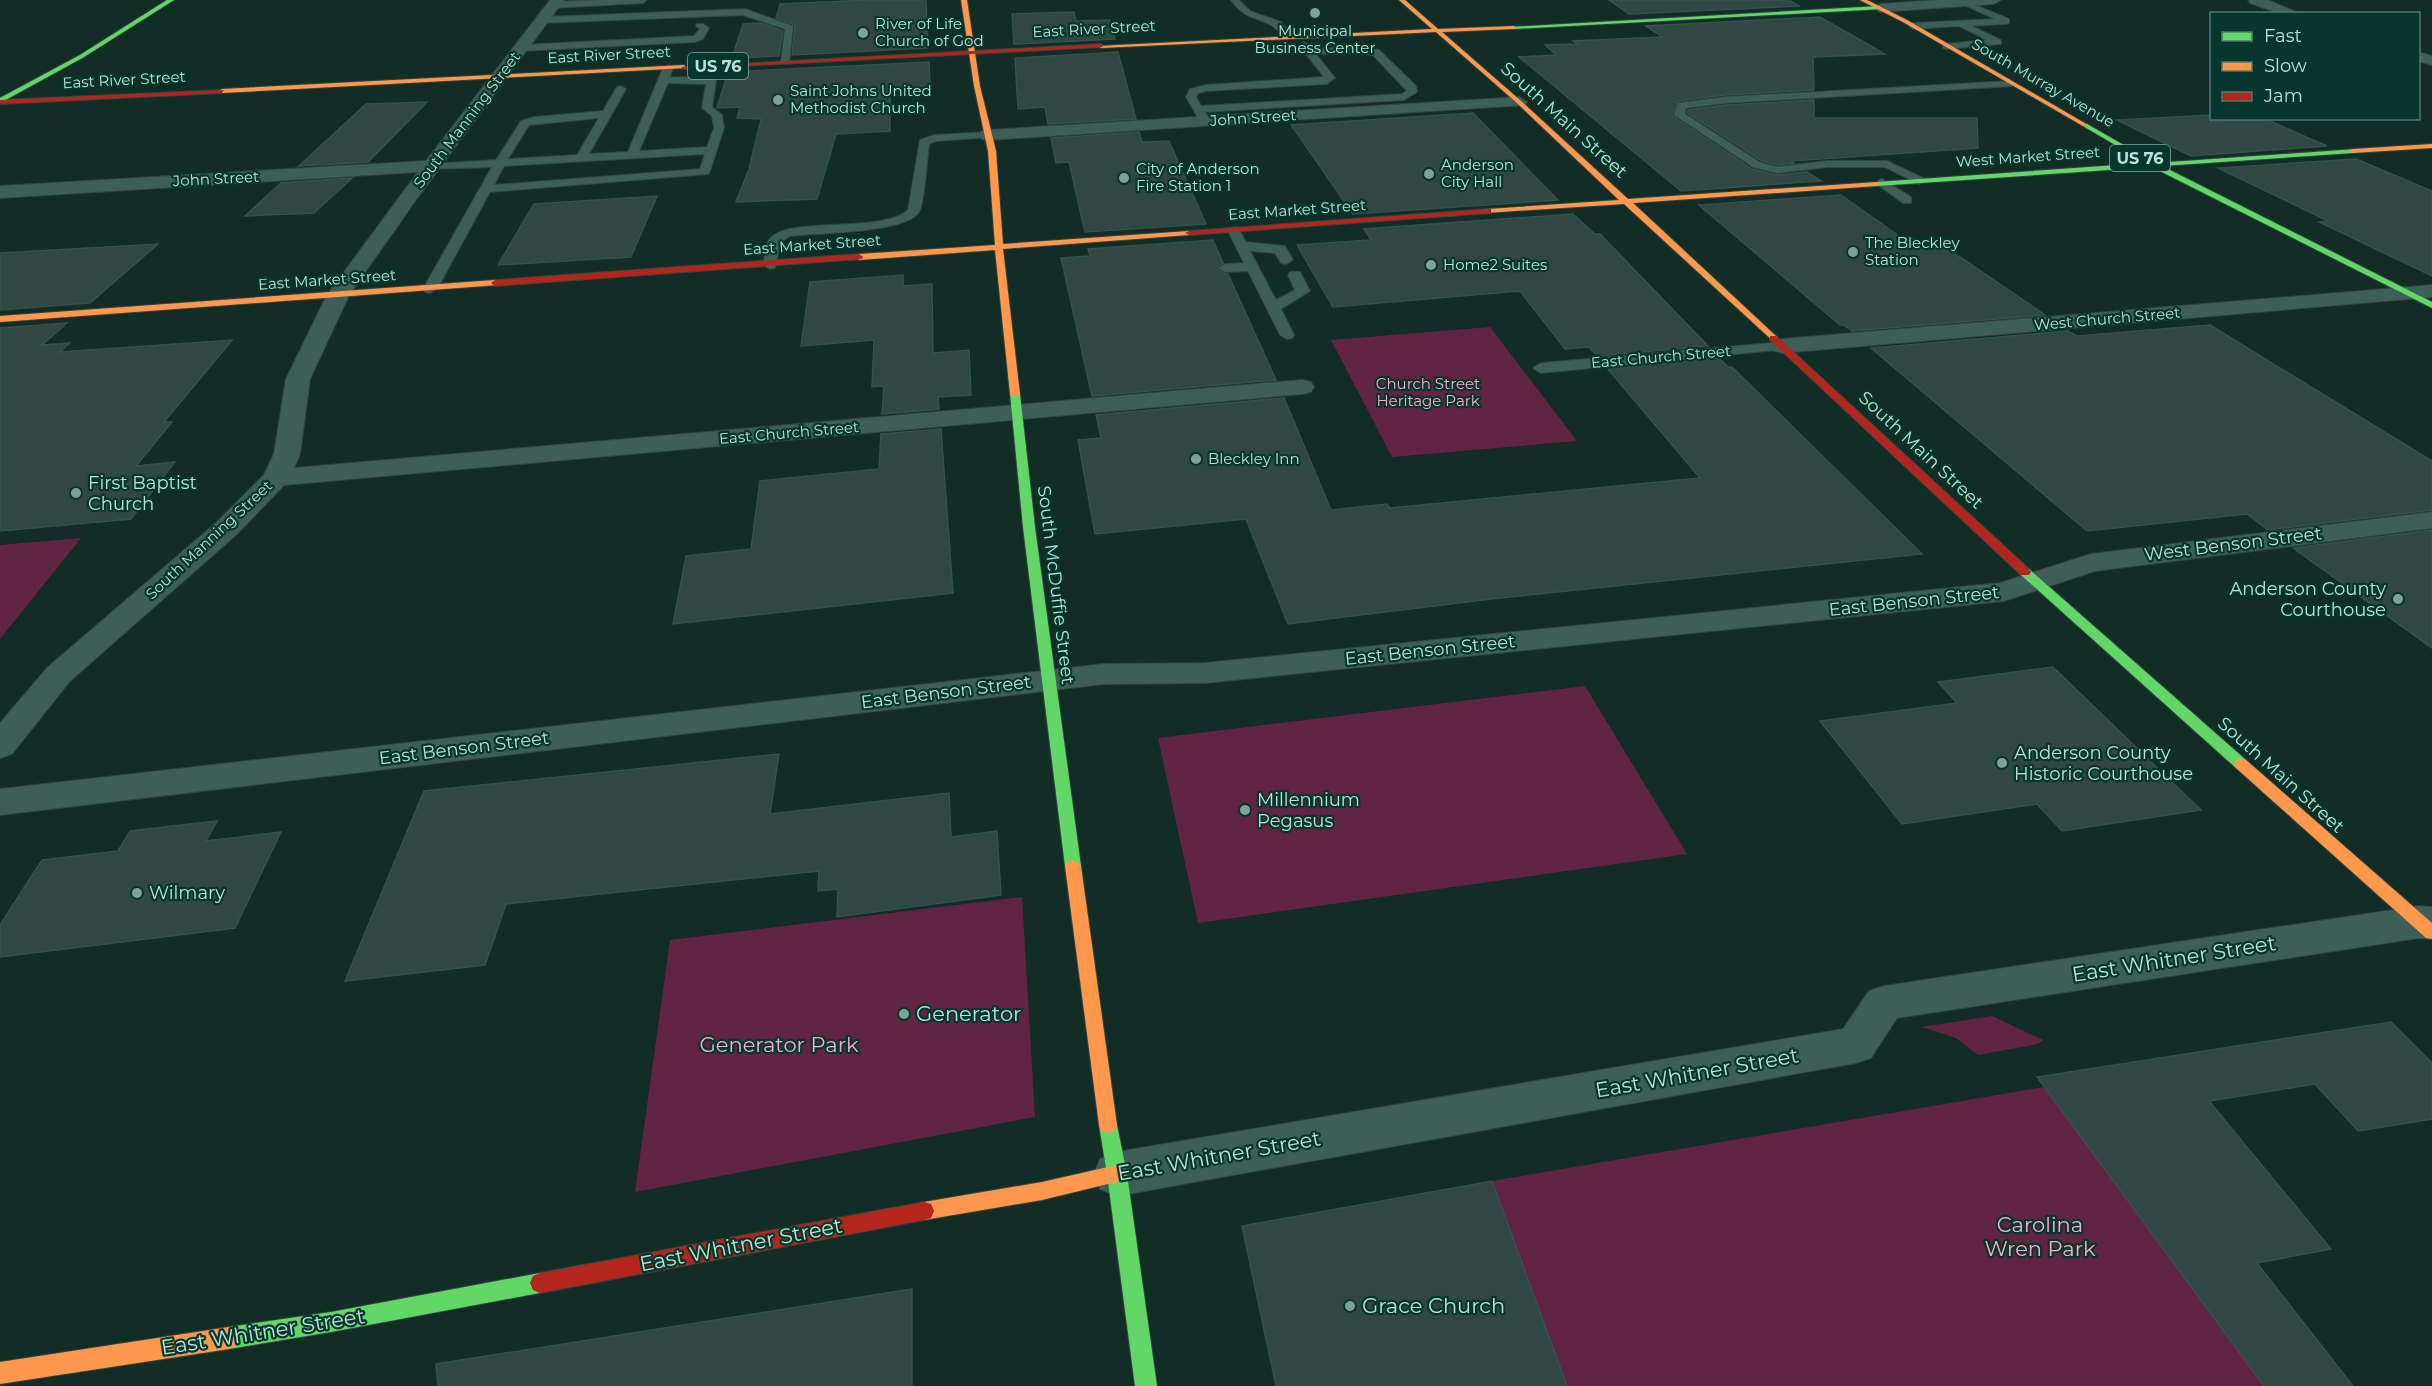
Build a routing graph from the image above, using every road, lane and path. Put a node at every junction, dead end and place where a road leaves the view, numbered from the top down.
1 (171, 0) edge
2 (652, 0) edge
3 (964, 0) edge
4 (1235, 0) edge
5 (1402, 0) edge
6 (1863, 0) edge
7 (1994, 0) edge
8 (2255, 0) edge
9 (608, 1) edge
10 (1931, 2) edge
11 (1965, 2) junction
12 (1880, 8) junction
13 (2289, 12) edge
14 (752, 15) junction
15 (545, 23) edge
16 (1961, 23) junction
17 (1913, 26) junction
18 (1436, 29) junction
19 (1292, 36) junction
20 (1946, 46) junction
21 (553, 47) junction
22 (972, 52) junction
23 (1310, 52) junction
24 (786, 62) junction
25 (666, 74) junction
26 (501, 77) junction
27 (625, 80) junction
28 (2010, 84) junction
29 (0, 101) edge
30 (1519, 102) junction
31 (605, 114) junction
32 (1202, 115) junction
33 (988, 135) junction
34 (2431, 146) edge
35 (712, 150) junction
36 (632, 155) junction
37 (581, 158) junction
38 (500, 163) junction
39 (2154, 165) junction
40 (432, 166) junction
41 (1919, 180) junction
42 (1882, 183) junction
43 (485, 189) junction
44 (0, 192) edge
45 (1907, 200) dead end
46 (1626, 201) junction
47 (1234, 231) junction
48 (999, 248) junction
49 (1248, 257) junction
50 (1286, 260) dead end
51 (1224, 264) dead end
52 (770, 265) junction
53 (1295, 275) dead end
54 (430, 289) junction
55 (2432, 291) edge
56 (2408, 293) junction
57 (338, 295) junction
58 (2432, 305) edge
59 (1273, 307) junction
60 (0, 319) edge
61 (1287, 334) dead end
62 (1782, 346) junction
63 (1541, 368) dead end
64 (1302, 387) dead end
65 (1017, 412) junction
66 (276, 478) junction
67 (2432, 520) edge
68 (2036, 582) junction
69 (1050, 680) junction
70 (0, 746) edge
71 (0, 802) edge
72 (2428, 926) edge
73 (1117, 1174) junction
74 (0, 1373) edge
75 (1146, 1386) edge

1 - 29 street
2 - 9 lane
3 - 22 street, South McDuffie Street
4 - 19 lane
5 - 18 street, South Main Street
6 - 12 street, South Murray Avenue
7 - 11 street
8 - 13 street
9 - 15 lane
10 - 11 street
10 - 12 street
11 - 16 lane
12 - 17 street, South Murray Avenue / US 76
12 - 18 street, US 76
14 - 15 lane
14 - 21 lane
14 - 24 lane
15 - 21 lane
15 - 21 lane
15 - 26 street, South Manning Street
16 - 17 lane
16 - 20 lane
17 - 20 street, South Murray Avenue / US 76
18 - 19 street, East River Street / US 76
18 - 30 street, South Main Street
19 - 22 street, East River Street / US 76
19 - 23 lane
20 - 28 street, South Murray Avenue / US 76
22 - 24 street, East River Street / US 76
22 - 33 street, South McDuffie Street
23 - 32 lane
23 - 32 lane
24 - 25 street, East River Street / US 76
25 - 27 street, East River Street / US 76
25 - 35 lane
25 - 36 lane
26 - 27 street, East River Street / US 76
26 - 29 street, East River Street / US 76
26 - 40 street, South Manning Street
27 - 31 lane
28 - 39 street, South Murray Avenue / US 76
28 - 41 lane
30 - 32 street, John Street
30 - 46 street, South Main Street
31 - 37 lane
31 - 38 lane
32 - 33 street, John Street
33 - 48 street, South McDuffie Street
33 - 52 lane
34 - 39 street, West Market Street
35 - 36 lane
35 - 43 lane
36 - 37 lane
37 - 38 lane
38 - 40 lane
38 - 43 lane
39 - 41 street, West Market Street
39 - 56 street, South Murray Avenue / US 76
40 - 44 street, John Street
40 - 57 street, South Manning Street
41 - 42 street, West Market Street
42 - 45 lane
42 - 46 street, West Market Street
43 - 54 lane
46 - 47 street, East Market Street
46 - 62 street, South Main Street
47 - 48 street, East Market Street
47 - 49 lane
48 - 52 street, East Market Street
48 - 65 street, South McDuffie Street
49 - 50 lane
49 - 51 lane
49 - 59 lane
52 - 54 street, East Market Street
53 - 59 lane
54 - 57 street, East Market Street
55 - 56 street, West Church Street
56 - 58 street, South Murray Avenue / US 76
56 - 62 street, West Church Street
57 - 60 street, East Market Street
57 - 66 street, South Manning Street
59 - 61 lane
62 - 63 lane, East Church Street
62 - 68 street, South Main Street
64 - 65 street, East Church Street
65 - 66 street, East Church Street
65 - 69 street, South McDuffie Street
66 - 70 street, South Manning Street
67 - 68 street, West Benson Street
68 - 69 street, East Benson Street
68 - 72 street, South Main Street
69 - 71 street, East Benson Street
69 - 73 street, South McDuffie Street
72 - 73 street, East Whitner Street
73 - 74 street, East Whitner Street
73 - 75 street, South McDuffie Street

